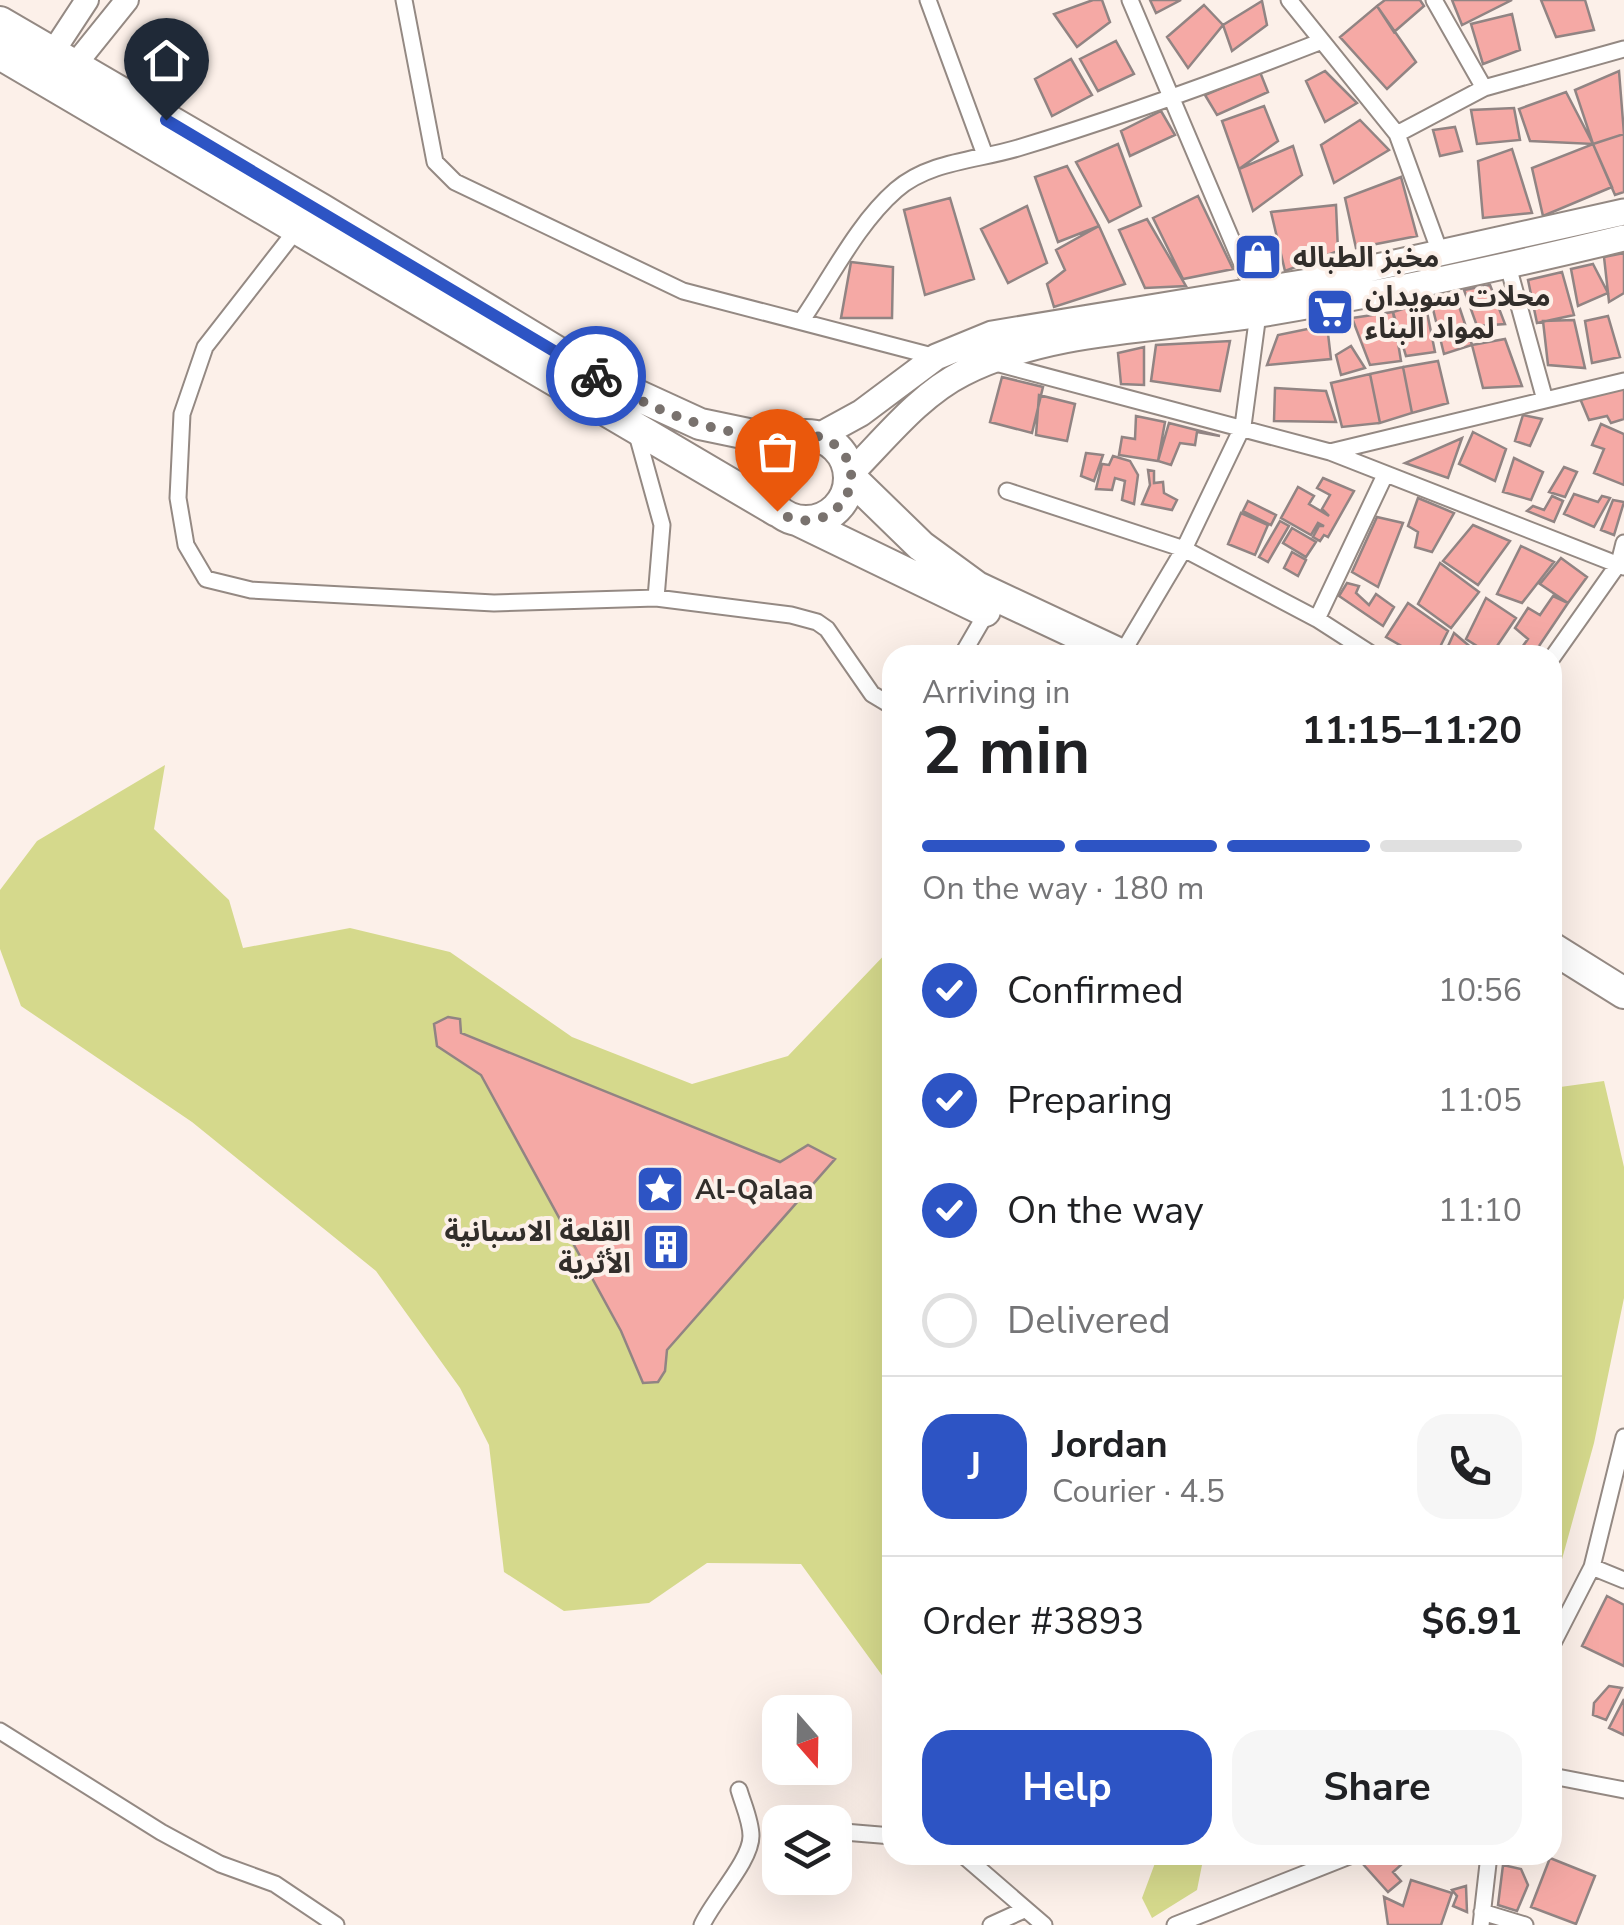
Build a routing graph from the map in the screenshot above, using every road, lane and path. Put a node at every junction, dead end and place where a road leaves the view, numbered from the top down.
1 (87, 0) edge
2 (127, 0) edge
3 (404, 0) edge
4 (928, 0) edge
5 (1130, 0) edge
6 (1289, 0) edge
7 (1434, 0) edge
8 (0, 22) edge
9 (1322, 41) junction
10 (1624, 48) edge
11 (0, 54) edge
12 (55, 71) junction
13 (1484, 88) junction
14 (1174, 99) junction
15 (1397, 134) junction
16 (985, 156) junction
17 (1624, 212) edge
18 (298, 228) junction
19 (1624, 238) edge
20 (1441, 254) junction
21 (1508, 266) junction
22 (1255, 302) junction
23 (802, 320) junction
24 (936, 356) junction
25 (990, 361) junction
26 (1624, 381) edge
27 (1546, 400) junction
28 (1243, 426) junction
29 (635, 428) junction
30 (809, 436) junction
31 (1330, 452) junction
32 (850, 475) junction
33 (1385, 475) junction
34 (1007, 491) dead end
35 (788, 516) junction
36 (1624, 544) edge
37 (1184, 549) junction
38 (1622, 565) edge
39 (656, 598) junction
40 (988, 612) junction
41 (1317, 618) junction
42 (968, 645) edge
43 (1056, 645) edge
44 (1101, 645) edge
45 (1128, 645) edge
46 (1359, 645) edge
47 (1562, 645) edge
48 (882, 700) edge
49 (1562, 954) edge
50 (1562, 978) edge
51 (1624, 993) edge
52 (1624, 1015) edge
53 (1624, 1437) edge
54 (1592, 1568) junction
55 (1624, 1580) edge
56 (1562, 1626) edge
57 (0, 1731) edge
58 (1562, 1778) edge
59 (739, 1790) dead end
60 (1624, 1790) edge
61 (852, 1833) edge
62 (882, 1835) edge
63 (974, 1865) edge
64 (1327, 1865) edge
65 (1488, 1865) edge
66 (1024, 1910) junction
67 (1481, 1919) edge
68 (336, 1925) edge
69 (702, 1925) edge
70 (992, 1925) edge
71 (1044, 1925) edge
72 (1175, 1925) edge
73 (1524, 1925) edge

1 - 12 street
2 - 12 street
3 - 23 street
4 - 16 street
5 - 14 street
6 - 9 street
7 - 13 street
8 - 12 highway
9 - 14 street
9 - 15 street
10 - 13 street
11 - 12 highway
12 - 18 highway
12 - 30 highway
13 - 15 street
14 - 16 street
14 - 22 street
15 - 20 street
16 - 23 street
17 - 20 main road
18 - 29 highway
18 - 39 street
19 - 21 main road
20 - 22 main road
21 - 22 main road
21 - 27 street
22 - 24 main road
22 - 25 main road
22 - 28 street
23 - 24 street
24 - 30 main road
25 - 28 street
25 - 32 main road
26 - 27 street
27 - 31 street
28 - 31 street
28 - 37 street
29 - 35 highway
29 - 39 street
30 - 32 highway
30 - 35 highway
31 - 33 street
32 - 35 highway
32 - 44 highway
33 - 38 street
33 - 41 street
34 - 37 street
35 - 40 highway
36 - 38 street
37 - 41 street
37 - 45 street
38 - 47 street
39 - 48 street
40 - 42 street
40 - 43 highway
41 - 46 street
49 - 51 highway
50 - 52 highway
53 - 54 street
54 - 55 street
54 - 56 street
57 - 68 street
58 - 60 street
59 - 69 street
61 - 62 street
63 - 66 street
64 - 72 street
65 - 67 street
66 - 70 street
66 - 71 street
67 - 73 street

